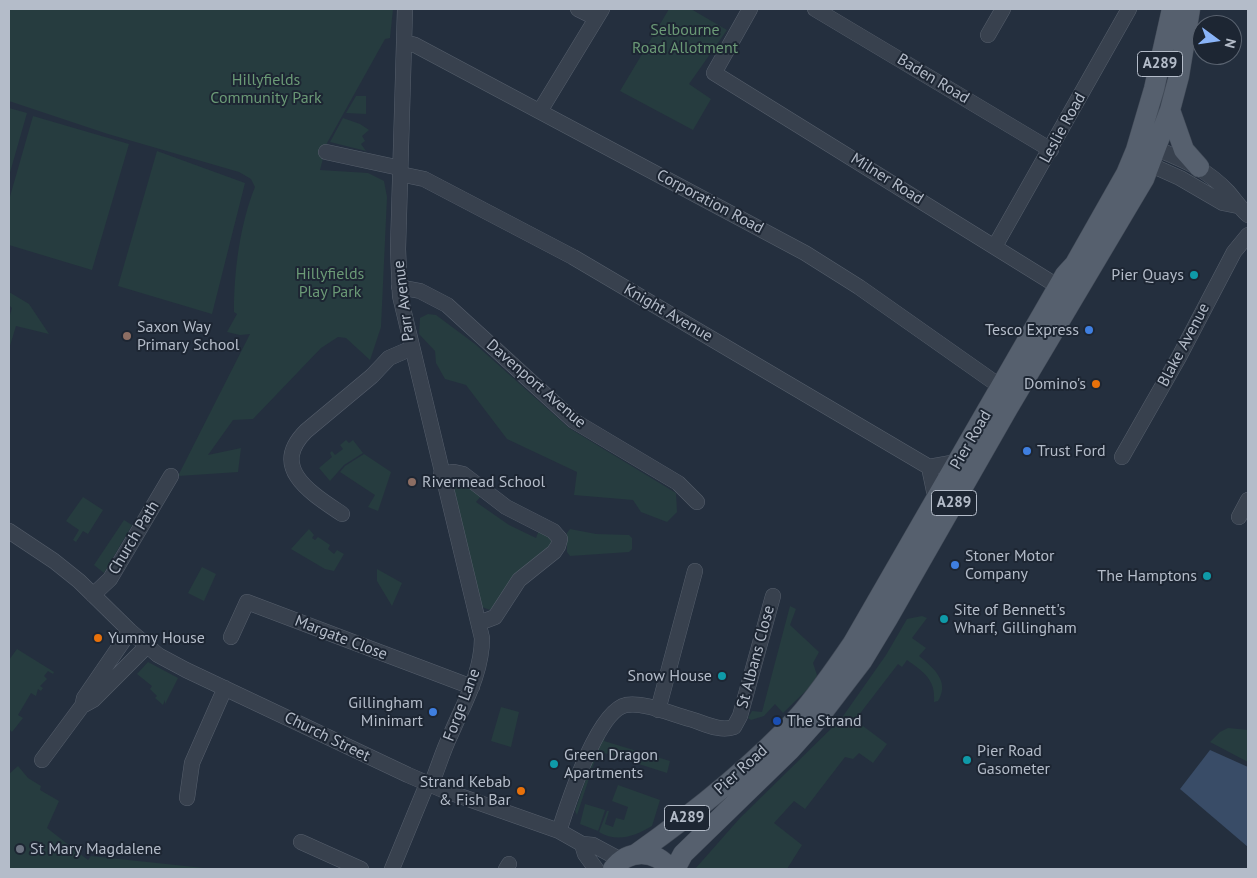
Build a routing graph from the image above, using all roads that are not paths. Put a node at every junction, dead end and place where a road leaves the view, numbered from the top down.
1 (404, 9) edge
2 (578, 9) edge
3 (750, 9) edge
4 (815, 9) edge
5 (1003, 9) edge
6 (1129, 9) edge
7 (1172, 9) edge
8 (1190, 9) edge
9 (599, 14) edge
10 (988, 35) dead end
11 (404, 42) junction
12 (1170, 110) junction
13 (540, 111) junction
14 (1051, 150) junction
15 (1136, 150) junction
16 (326, 152) dead end
17 (1154, 157) junction
18 (1199, 167) junction
19 (400, 171) junction
20 (1243, 211) edge
21 (1248, 235) edge
22 (995, 246) junction
23 (399, 287) junction
24 (1058, 287) junction
25 (412, 348) junction
26 (1001, 387) junction
27 (1122, 457) dead end
28 (957, 462) junction
29 (929, 467) junction
30 (441, 474) junction
31 (171, 476) dead end
32 (939, 495) junction
33 (1248, 500) edge
34 (697, 502) dead end
35 (342, 514) dead end
36 (1239, 517) dead end
37 (9, 531) edge
38 (695, 572) dead end
39 (93, 595) junction
40 (773, 596) dead end
41 (479, 624) junction
42 (130, 631) junction
43 (231, 637) dead end
44 (147, 646) junction
45 (472, 687) junction
46 (225, 688) junction
47 (82, 706) junction
48 (658, 710) junction
49 (42, 760) dead end
50 (429, 784) junction
51 (187, 798) dead end
52 (559, 831) junction
53 (301, 842) dead end
54 (582, 844) junction
55 (623, 861) edge
56 (361, 869) edge
57 (392, 869) edge
58 (596, 869) edge
59 (670, 869) edge
60 (675, 869) edge

1 - 11 street, Parr Avenue
2 - 9 street
3 - 22 street, Milner Road
4 - 14 street, Baden Road
5 - 10 street
6 - 14 street, Leslie Road
7 - 15 main road, Pier Road / A289
8 - 12 main road, Pier Road / A289
9 - 13 street
11 - 13 street, Corporation Road
11 - 19 street, Parr Avenue
12 - 17 main road, Pier Road / A289
12 - 18 main road
13 - 26 street, Corporation Road
14 - 22 street, Leslie Road
15 - 17 main road
15 - 24 main road, Pier Road / A289
16 - 19 street, Knight Avenue
17 - 18 street
17 - 20 street
17 - 60 main road, Pier Road / A289
18 - 20 street
19 - 23 street, Parr Avenue
19 - 29 street, Knight Avenue
21 - 27 street, Blake Avenue
22 - 24 street, Milner Road
23 - 25 street, Parr Avenue
23 - 34 street, Davenport Avenue
24 - 26 main road, Pier Road / A289
25 - 30 street, Forge Lane
25 - 35 street, Parr Avenue
26 - 28 main road, Pier Road / A289
28 - 29 street
28 - 32 main road, Pier Road / A289
29 - 32 street
30 - 41 street, Forge Lane
30 - 41 street
31 - 39 street, Church Path
32 - 55 main road, Pier Road / A289
33 - 36 street
37 - 39 street, Church Street
38 - 48 street
39 - 42 street, Church Street
40 - 48 street, St Albans Close
41 - 45 street, Forge Lane
42 - 44 street, Church Street
42 - 47 street
43 - 45 street, Margate Close
44 - 46 street, Church Street
44 - 47 street
45 - 50 street, Forge Lane
46 - 50 street, Church Street
46 - 51 street
47 - 49 street
48 - 52 street, St Albans Close
50 - 52 street, Church Street
50 - 57 street, Forge Lane
52 - 54 street, Church Street
53 - 56 street
54 - 55 street, Church Street
54 - 58 street
55 - 59 main road

